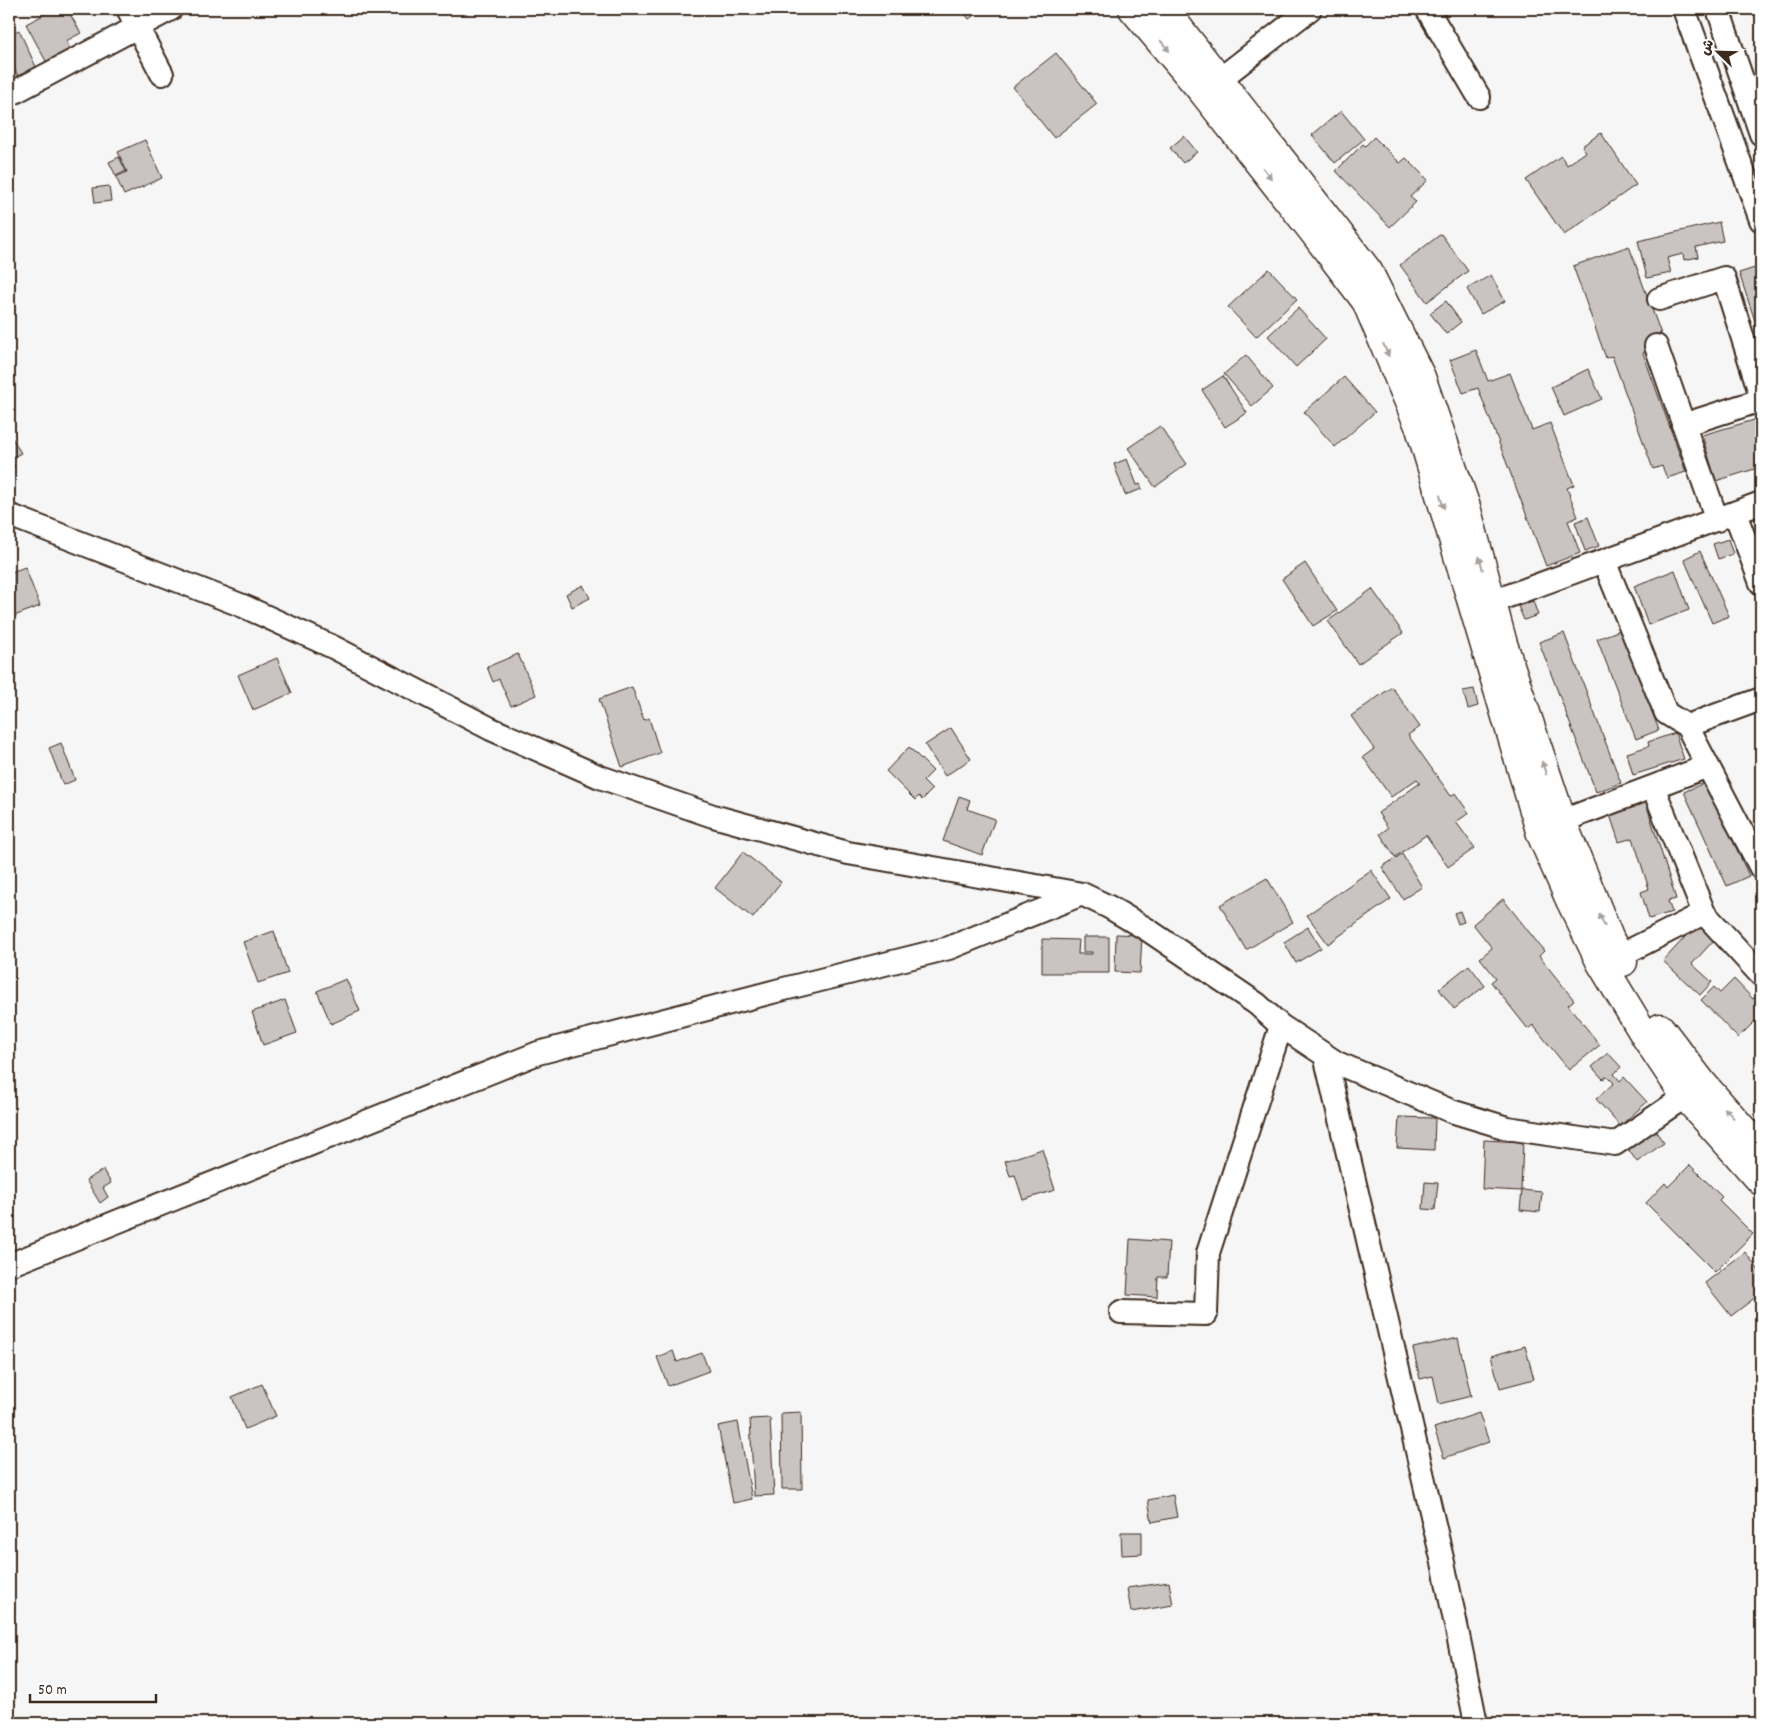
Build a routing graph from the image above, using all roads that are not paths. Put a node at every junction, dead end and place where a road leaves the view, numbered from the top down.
1 (171, 9) edge
2 (1134, 9) edge
3 (1164, 9) edge
4 (1310, 9) edge
5 (1427, 9) edge
6 (1718, 9) edge
7 (1688, 10) edge
8 (133, 18) edge
9 (162, 74) dead end
10 (1211, 86) junction
11 (1755, 93) edge
12 (9, 95) edge
13 (1480, 97) dead end
14 (1720, 106) junction
15 (1761, 134) edge
16 (1761, 220) edge
17 (1659, 299) dead end
18 (1656, 346) dead end
19 (1761, 396) edge
20 (1761, 400) edge
21 (1683, 425) junction
22 (1761, 503) edge
23 (9, 515) edge
24 (1726, 517) junction
25 (1604, 561) junction
26 (1761, 583) edge
27 (1483, 607) junction
28 (1761, 699) edge
29 (1687, 726) junction
30 (1708, 766) junction
31 (1653, 787) junction
32 (1552, 828) junction
33 (1761, 868) edge
34 (1082, 894) junction
35 (1704, 913) junction
36 (1619, 956) junction
37 (1761, 974) edge
38 (1281, 1026) junction
39 (1325, 1055) junction
40 (1694, 1090) junction
41 (1758, 1167) edge
42 (9, 1265) edge
43 (1121, 1312) dead end
44 (1476, 1723) edge

1 - 8 street
2 -> 10 main road
3 - 10 main road
4 - 10 street
5 - 13 street
6 - 11 street
7 - 14 street
8 - 9 street
8 - 12 street
10 - 27 main road
11 - 14 street
11 - 15 street
14 - 16 street
17 - 19 street
18 - 21 street
20 - 21 street
21 - 24 street
22 - 24 street
23 - 34 street
24 - 25 street
24 - 26 street
25 - 27 street
25 - 29 street
27 - 32 main road
28 - 29 street
29 - 30 street
30 - 31 street
30 - 33 street
31 - 32 street
31 - 35 street
36 -> 32 main road
32 - 40 main road
34 - 38 street
34 - 42 street
35 - 36 street
35 - 37 street
36 - 40 main road
38 - 39 street
38 - 43 street
39 - 40 street
39 - 44 street
40 - 41 main road

